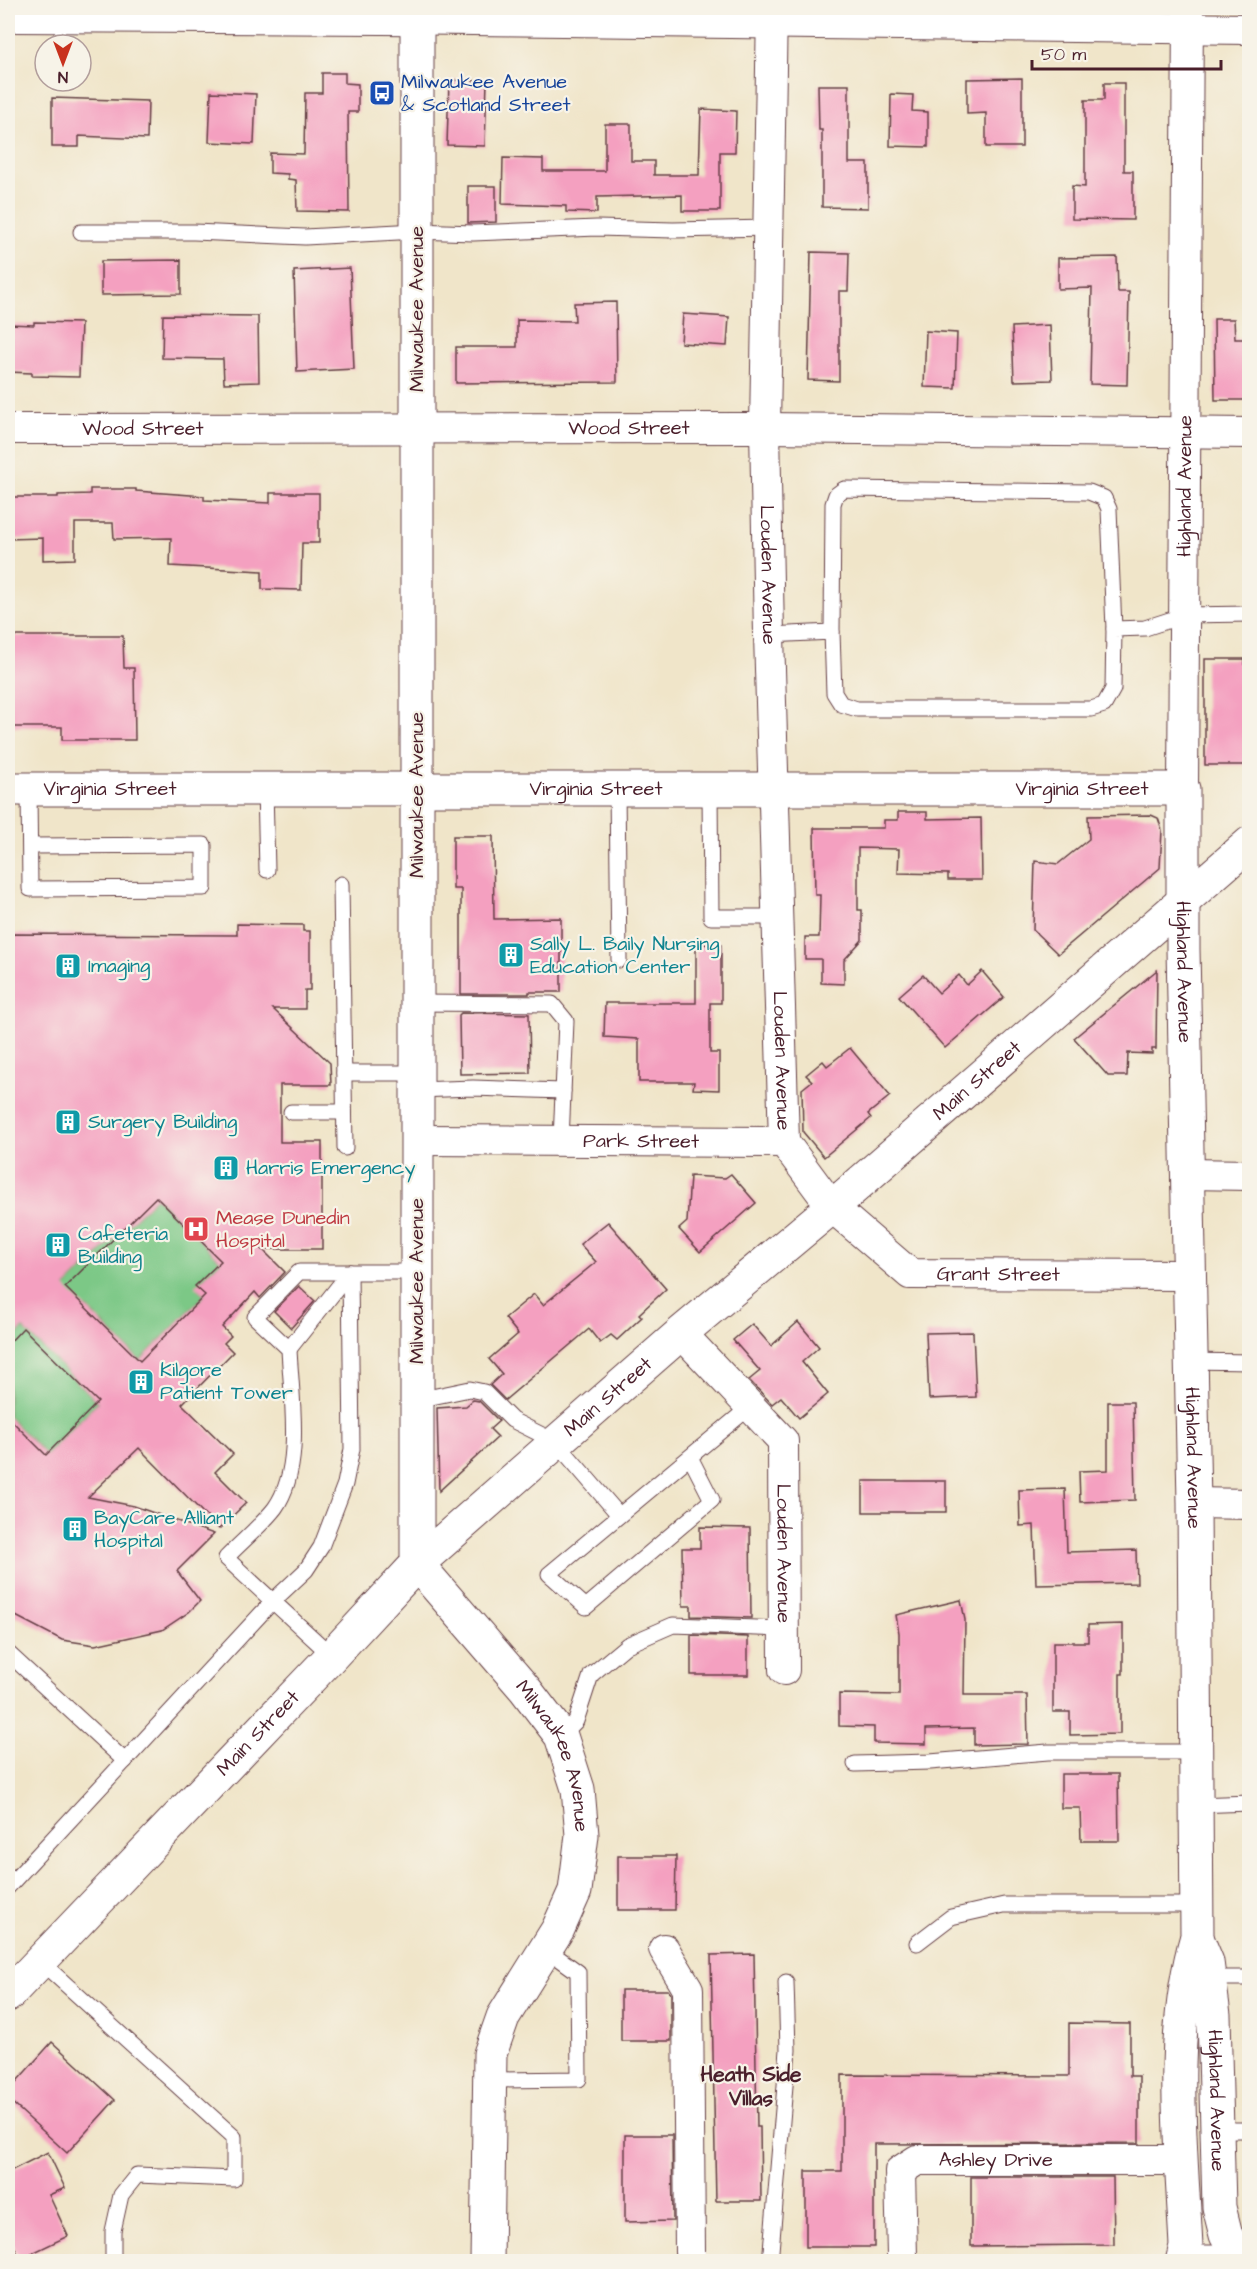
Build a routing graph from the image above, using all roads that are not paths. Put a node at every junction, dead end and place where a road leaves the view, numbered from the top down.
1 (417, 13) edge
2 (772, 16) edge
3 (8, 17) edge
4 (1188, 18) edge
5 (1250, 29) edge
6 (768, 228) junction
7 (417, 231) junction
8 (81, 232) dead end
9 (765, 428) junction
10 (8, 429) edge
11 (417, 430) junction
12 (1186, 432) junction
13 (1250, 433) edge
14 (1250, 614) edge
15 (1185, 615) junction
16 (1114, 629) junction
17 (832, 632) junction
18 (769, 635) junction
19 (15, 785) edge
20 (265, 789) junction
21 (417, 789) junction
22 (617, 789) junction
23 (711, 789) junction
24 (773, 789) junction
25 (1183, 789) junction
26 (1250, 843) edge
27 (30, 846) junction
28 (267, 870) dead end
29 (341, 884) dead end
30 (1183, 900) junction
31 (777, 917) junction
32 (619, 960) dead end
33 (417, 1003) junction
34 (344, 1073) junction
35 (417, 1081) junction
36 (563, 1091) junction
37 (291, 1112) dead end
38 (344, 1112) junction
39 (417, 1140) junction
40 (561, 1141) junction
41 (784, 1142) junction
42 (345, 1148) dead end
43 (1187, 1174) junction
44 (1250, 1174) edge
45 (832, 1207) junction
46 (350, 1272) junction
47 (417, 1272) junction
48 (1189, 1275) junction
49 (681, 1333) junction
50 (290, 1349) junction
51 (1191, 1361) junction
52 (1250, 1362) edge
53 (417, 1400) junction
54 (751, 1406) junction
55 (556, 1442) junction
56 (690, 1456) junction
57 (1194, 1503) junction
58 (1250, 1504) edge
59 (619, 1515) junction
60 (417, 1564) junction
61 (273, 1601) junction
62 (784, 1629) junction
63 (8, 1653) edge
64 (332, 1656) junction
65 (784, 1670) dead end
66 (561, 1736) junction
67 (1196, 1752) junction
68 (125, 1761) junction
69 (855, 1764) dead end
70 (1250, 1803) edge
71 (1196, 1805) junction
72 (8, 1887) edge
73 (1197, 1921) junction
74 (918, 1943) dead end
75 (546, 1949) junction
76 (664, 1949) dead end
77 (40, 1961) junction
78 (1210, 1978) junction
79 (1250, 1978) edge
80 (786, 1982) dead end
81 (8, 1995) edge
82 (490, 2080) junction
83 (1216, 2130) junction
84 (1250, 2130) edge
85 (1181, 2160) junction
86 (771, 2251) dead end
87 (691, 2257) edge
88 (902, 2259) edge
89 (113, 2262) edge
90 (487, 2262) edge
91 (1182, 2262) edge
92 (1200, 2262) edge
93 (1227, 2262) edge
94 (1241, 2262) edge

1 - 2 street
1 - 3 street
1 - 7 street, Milwaukee Avenue
2 - 4 street
2 - 6 street, Louden Avenue
4 - 5 street
4 - 12 street, Highland Avenue
6 - 7 lane
6 - 9 street, Louden Avenue
7 - 8 lane
7 - 11 street, Milwaukee Avenue
9 - 11 street, Wood Street
9 - 12 street, Wood Street
9 - 18 street, Louden Avenue
10 - 11 street, Wood Street
11 - 21 street, Milwaukee Avenue
12 - 13 street, Wood Street
12 - 15 street, Highland Avenue
14 - 15 lane
15 - 16 lane
15 - 25 street, Highland Avenue
16 - 17 lane
16 - 17 lane
17 - 18 lane
18 - 24 street, Louden Avenue
19 - 20 street, Virginia Street
19 - 27 lane
20 - 21 street, Virginia Street
20 - 28 lane
21 - 22 street, Virginia Street
21 - 33 street, Milwaukee Avenue
22 - 23 street, Virginia Street
22 - 32 lane
23 - 24 street, Virginia Street
23 - 31 lane
24 - 25 street, Virginia Street
24 - 31 street, Louden Avenue
25 - 30 street, Highland Avenue
26 - 30 street, Main Street
27 - 27 lane
29 - 34 lane
30 - 43 street, Highland Avenue
30 - 45 street, Main Street
31 - 41 street, Louden Avenue
33 - 35 street, Milwaukee Avenue
33 - 36 lane
34 - 35 lane
34 - 38 lane
35 - 36 lane
35 - 39 street, Milwaukee Avenue
36 - 40 lane
37 - 38 lane
38 - 42 lane
39 - 40 street, Park Street
39 - 47 street, Milwaukee Avenue
40 - 41 street, Park Street
41 - 45 street
43 - 44 street
43 - 48 street, Highland Avenue
45 - 48 street, Grant Street
45 - 49 street, Main Street
46 - 47 lane
46 - 50 lane
46 - 50 lane
46 - 61 lane
47 - 53 street, Milwaukee Avenue
48 - 51 street, Highland Avenue
49 - 54 street, Louden Avenue
49 - 55 street, Main Street
50 - 61 lane
51 - 52 lane
51 - 57 street, Highland Avenue
53 - 55 lane
53 - 60 street, Milwaukee Avenue
54 - 56 lane
54 - 62 street, Louden Avenue
55 - 59 lane
55 - 60 street, Main Street
56 - 59 lane
56 - 59 lane
57 - 58 street
57 - 67 street, Highland Avenue
60 - 64 street, Main Street
60 - 66 street, Milwaukee Avenue
61 - 64 lane
61 - 68 lane
62 - 65 street, Louden Avenue
62 - 66 lane
63 - 68 lane
64 - 77 street, Main Street
66 - 75 street, Milwaukee Avenue
67 - 69 lane
67 - 71 street, Highland Avenue
68 - 72 lane
70 - 71 lane
71 - 73 street, Highland Avenue
73 - 74 lane
73 - 78 street, Highland Avenue
73 - 85 street, Highland Avenue
75 - 82 street, Milwaukee Avenue
75 - 82 lane
76 - 87 street
77 - 81 street, Main Street
77 - 89 lane
78 - 79 lane
78 - 83 street, Highland Avenue
80 - 86 lane
82 - 90 street, Milwaukee Avenue
83 - 84 lane
83 - 94 street, Highland Avenue
85 - 88 street, Ashley Drive
85 - 91 street, Highland Avenue
92 - 93 street

